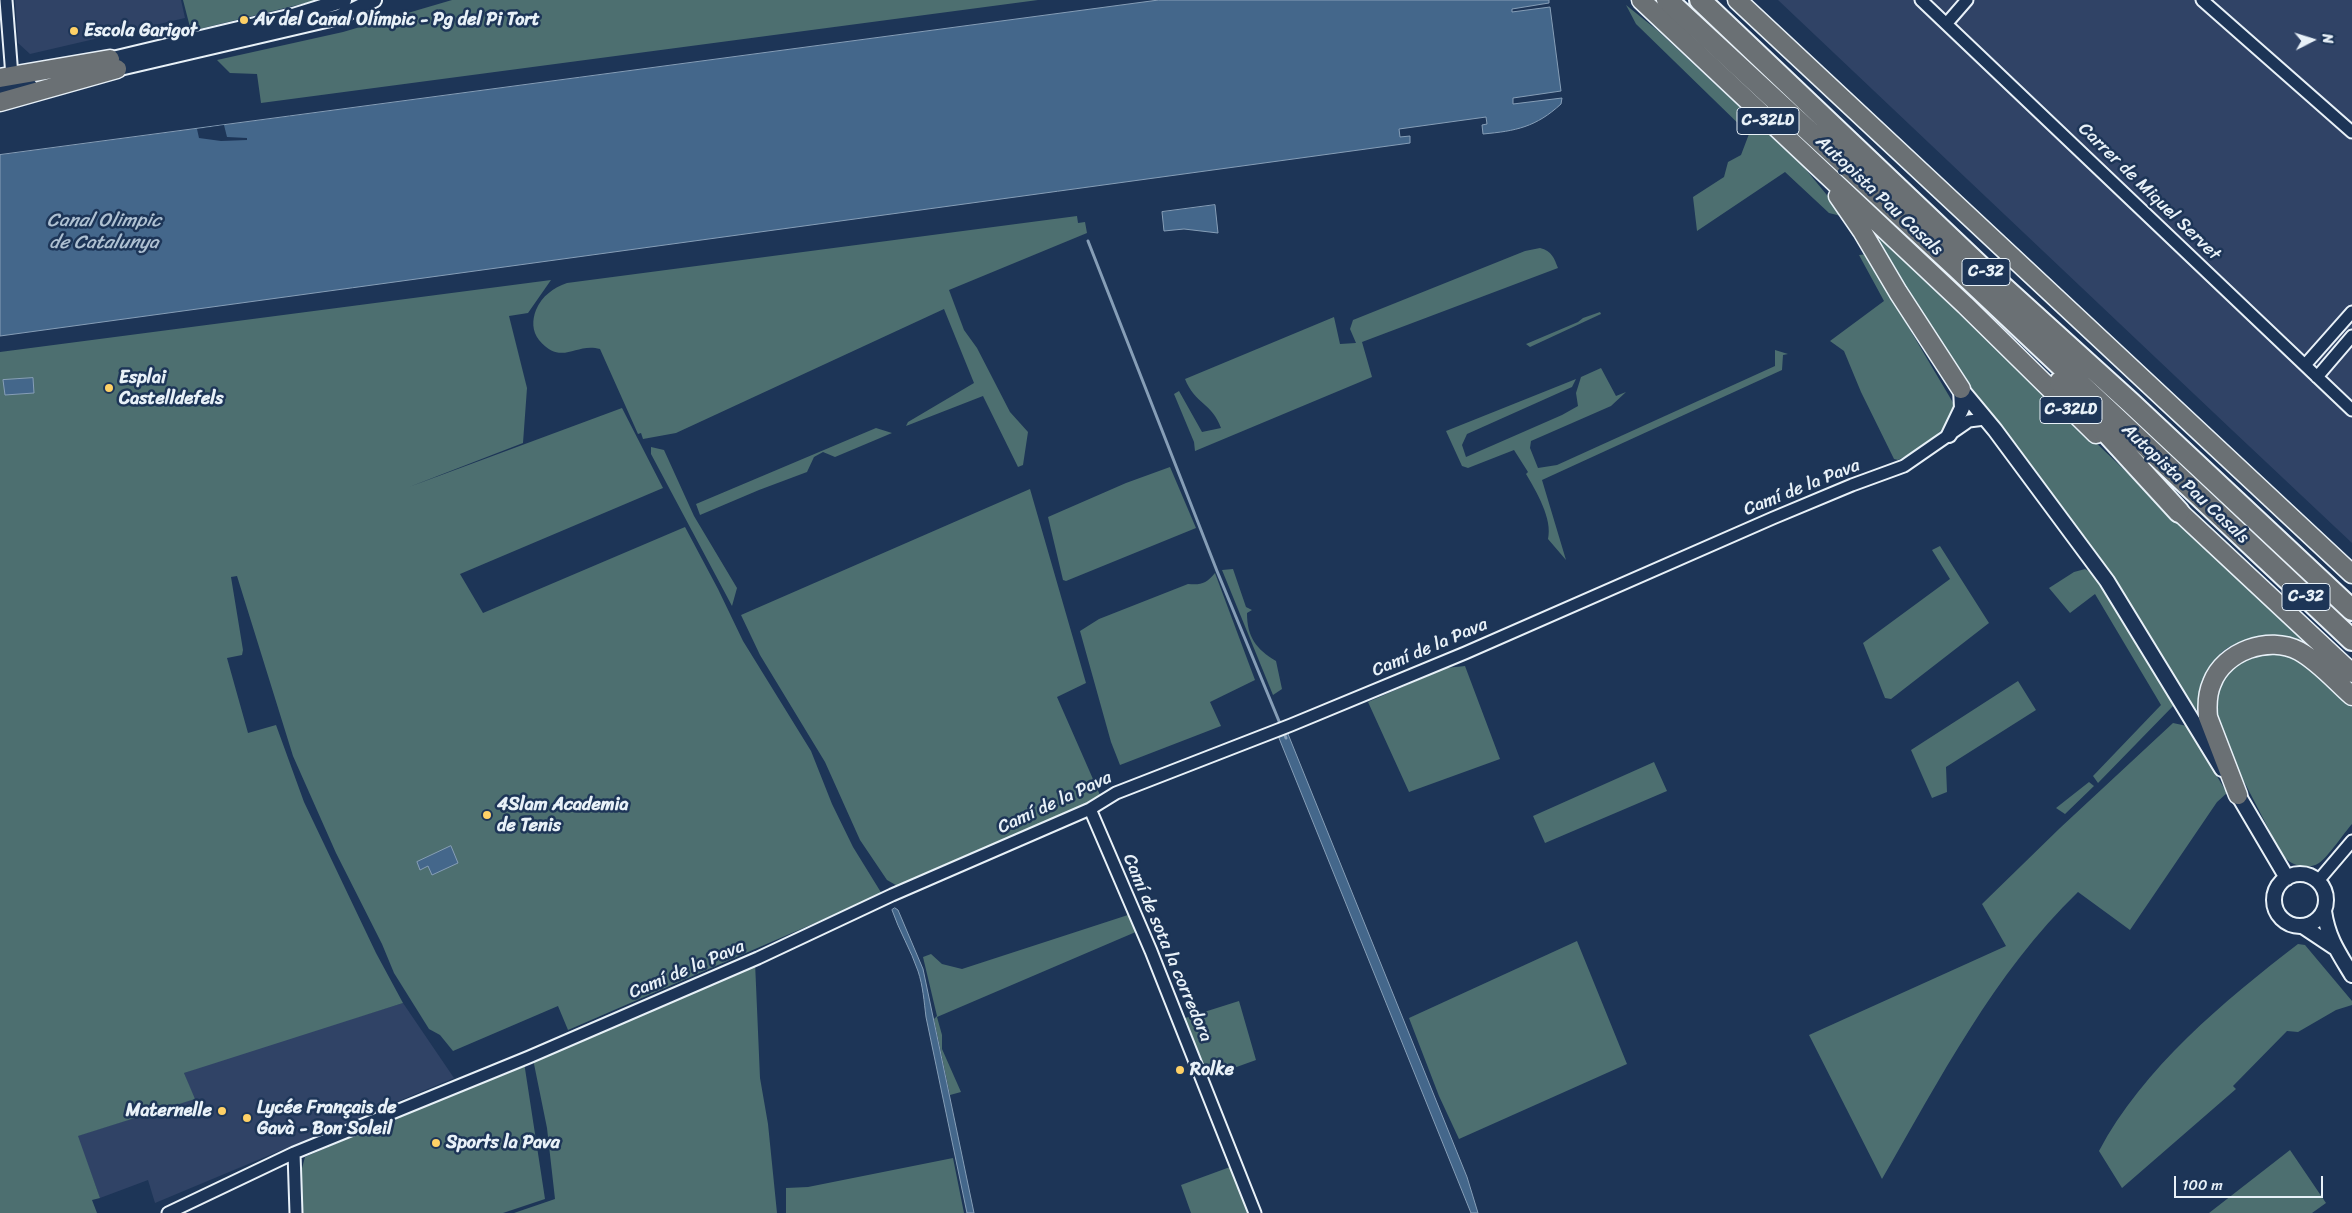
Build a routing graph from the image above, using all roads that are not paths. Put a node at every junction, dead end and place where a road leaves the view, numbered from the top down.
1 (6, 0) edge
2 (344, 0) edge
3 (374, 0) edge
4 (1641, 0) edge
5 (1667, 0) edge
6 (1700, 0) edge
7 (1737, 0) edge
8 (1967, 0) edge
9 (2202, 0) edge
10 (1929, 3) edge
11 (1947, 23) junction
12 (114, 64) junction
13 (4, 80) edge
14 (0, 92) edge
15 (0, 102) edge
16 (2352, 132) edge
17 (1816, 165) junction
18 (1956, 268) junction
19 (2352, 312) edge
20 (2352, 336) edge
21 (2305, 365) junction
22 (2317, 377) junction
23 (1961, 390) junction
24 (2352, 410) edge
25 (1989, 423) junction
26 (1953, 432) junction
27 (2179, 512) junction
28 (2352, 574) edge
29 (2352, 610) edge
30 (2352, 640) edge
31 (2352, 673) edge
32 (2352, 696) edge
33 (2238, 795) junction
34 (1090, 809) junction
35 (2352, 840) edge
36 (2286, 878) junction
37 (2318, 881) junction
38 (2324, 911) junction
39 (2304, 927) junction
40 (2334, 948) junction
41 (2352, 975) edge
42 (294, 1153) junction
43 (168, 1213) edge
44 (296, 1213) edge
45 (1255, 1213) edge

1 - 13 street
2 - 12 street
3 - 12 street
4 - 17 highway, C-32LD
5 - 18 highway, Autopista Pau Casals / C-32
6 - 29 highway, Autopista Pau Casals / C-32
7 - 28 highway
8 - 11 street
9 - 16 street
10 - 11 street, Carrer de Miquel Servet
11 - 21 street, Carrer de Miquel Servet
12 - 13 highway
12 - 14 street
12 - 15 highway
17 - 23 highway
17 - 27 highway, C-32LD
18 - 27 highway
18 - 30 highway, Autopista Pau Casals / C-32
19 - 21 street
20 - 22 street
21 - 22 street, Carrer de Miquel Servet
22 - 24 street, Carrer de Miquel Servet
23 - 25 street
23 - 26 street
25 - 26 street, Camí de la Pava
25 - 33 street
26 - 34 street, Camí de la Pava
27 - 31 highway, C-32LD
32 - 33 highway
33 - 36 street
34 - 42 street, Camí de la Pava
34 - 45 street, Camí de sota la corredora
35 - 37 street
36 - 37 street
36 - 39 street
37 - 38 street
38 - 39 street
38 - 40 street
39 - 40 street
40 - 41 street
42 - 43 street, Camí de la Pava
42 - 44 street

